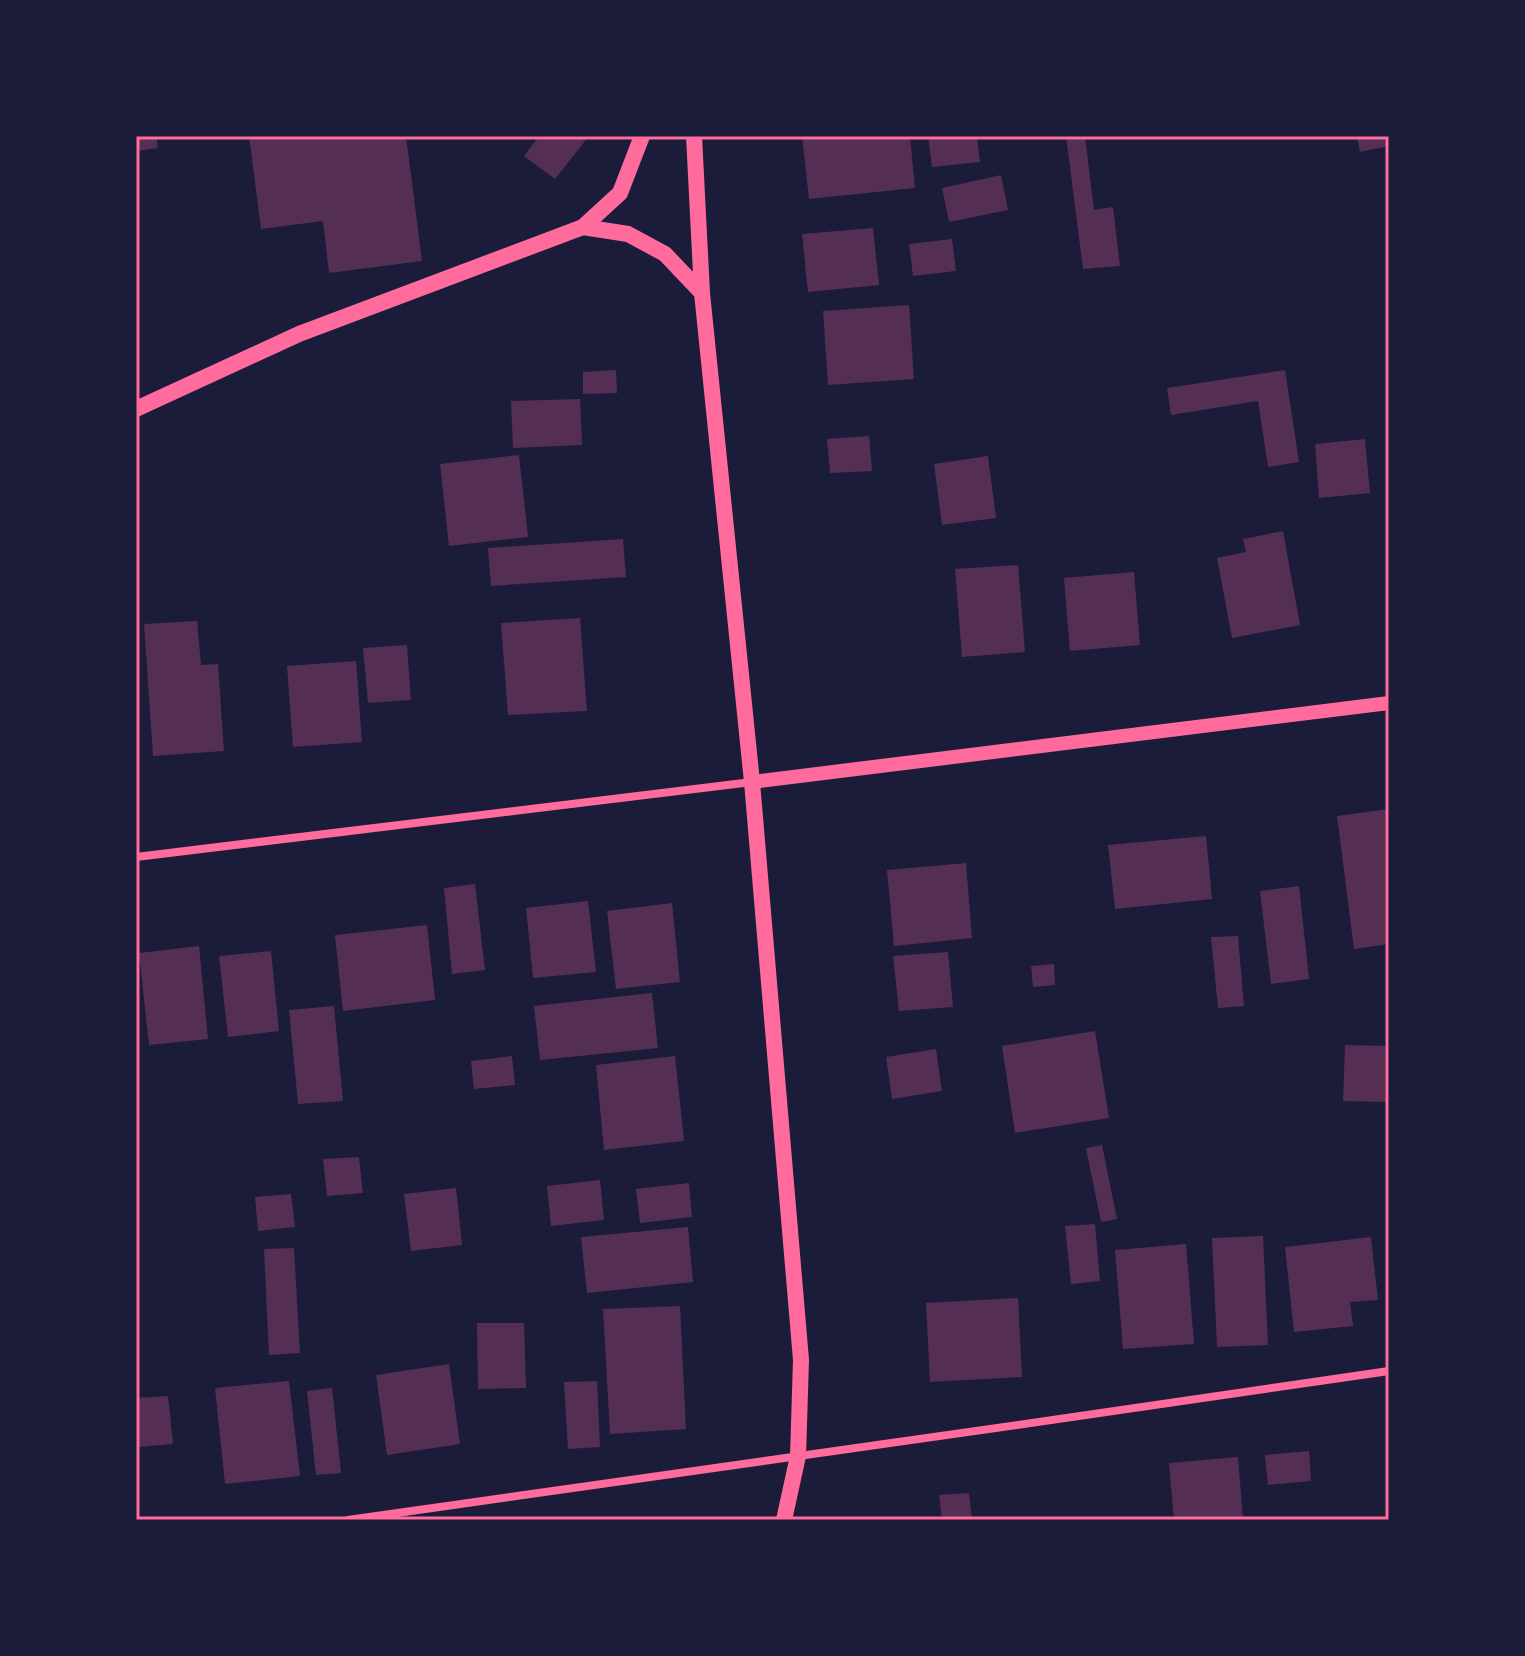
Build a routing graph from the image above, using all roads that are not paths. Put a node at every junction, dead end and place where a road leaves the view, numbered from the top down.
1 (642, 136) edge
2 (694, 136) edge
3 (583, 227) junction
4 (702, 293) junction
5 (136, 409) edge
6 (1389, 703) edge
7 (752, 782) junction
8 (136, 857) edge
9 (1389, 1371) edge
10 (798, 1456) junction
11 (348, 1520) edge
12 (784, 1520) edge

1 - 3 main road
2 - 4 main road
3 - 4 main road
3 - 5 main road
4 - 7 main road
6 - 7 street
7 - 8 street
7 - 10 main road
9 - 10 street
10 - 11 street
10 - 12 main road

